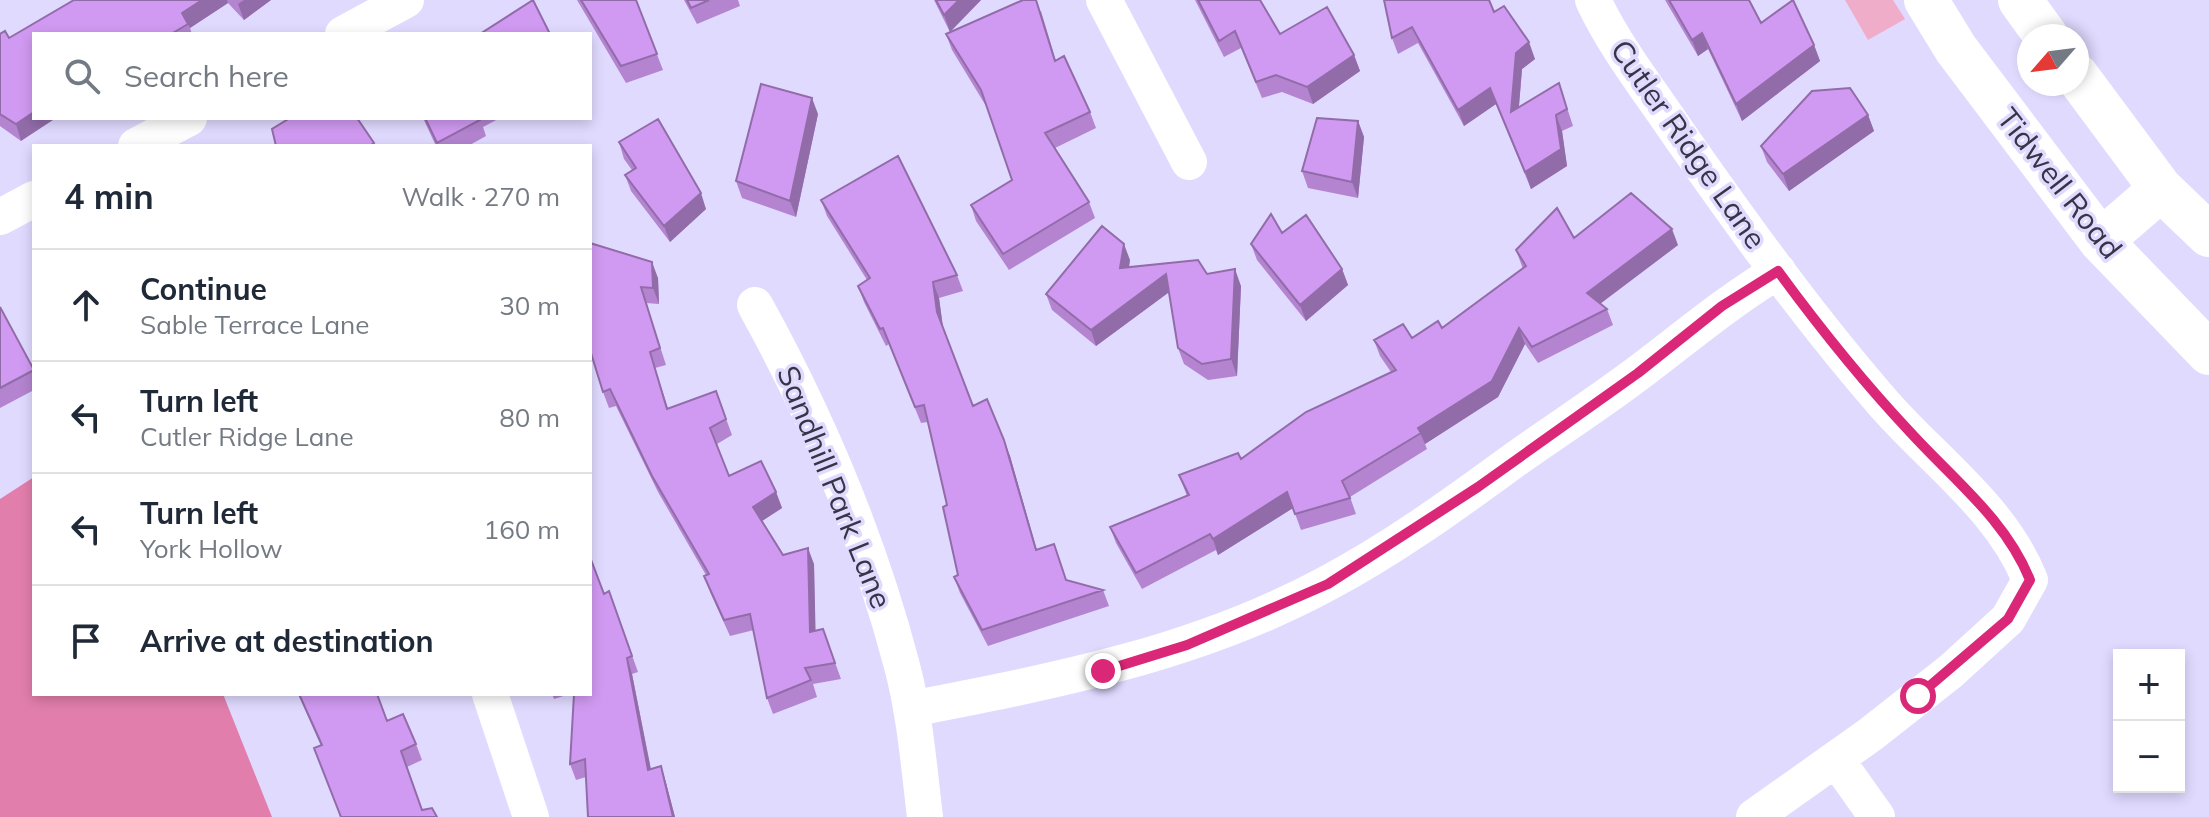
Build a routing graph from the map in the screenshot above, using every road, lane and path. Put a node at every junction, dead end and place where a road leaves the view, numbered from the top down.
1 (406, 0) edge
2 (1104, 0) edge
3 (1593, 0) edge
4 (1926, 0) edge
5 (2020, 0) edge
6 (2037, 24) edge
7 (347, 32) edge
8 (2089, 92) edge
9 (187, 129) edge
10 (142, 144) edge
11 (1189, 162) dead end
12 (2161, 189) junction
13 (32, 200) edge
14 (0, 217) edge
15 (2209, 235) edge
16 (2101, 241) junction
17 (1778, 271) junction
18 (755, 305) dead end
19 (2209, 353) edge
20 (491, 696) edge
21 (911, 709) junction
22 (1836, 759) junction
23 (531, 817) edge
24 (925, 817) edge
25 (1754, 817) edge
26 (1877, 817) edge

1 - 7 street
2 - 11 street
3 - 17 street, Cutler Ridge Lane
4 - 16 main road, Tidwell Road
5 - 6 main road
8 - 12 main road
9 - 10 street
12 - 15 main road
12 - 16 main road
13 - 14 street
16 - 19 main road, Tidwell Road
17 - 21 street
17 - 22 street, Cutler Ridge Lane
18 - 21 street, Sandhill Park Lane
20 - 23 street
21 - 24 street, Sandhill Park Lane
22 - 25 street
22 - 26 street

